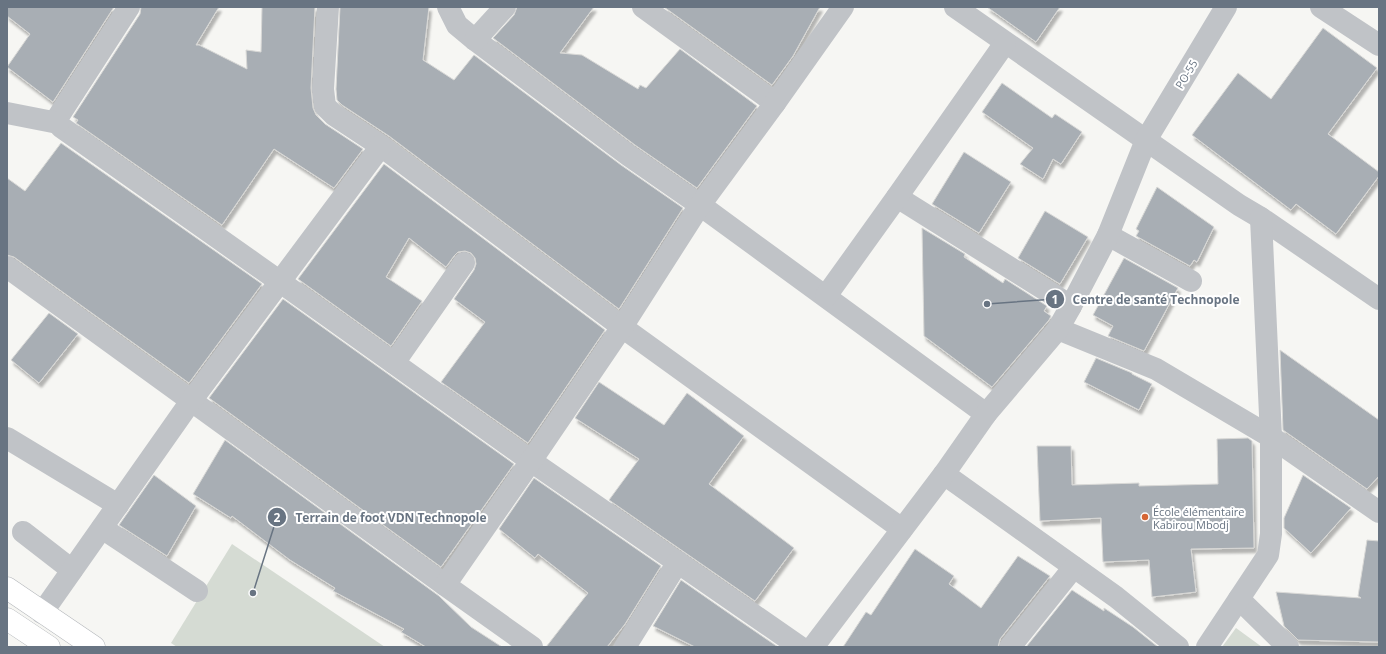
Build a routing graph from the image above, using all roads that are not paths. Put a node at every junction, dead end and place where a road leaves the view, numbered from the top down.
1 (129, 7) edge
2 (328, 7) edge
3 (448, 7) edge
4 (505, 7) edge
5 (643, 7) edge
6 (843, 7) edge
7 (955, 7) edge
8 (1226, 7) edge
9 (1321, 7) edge
10 (475, 40) junction
11 (1005, 43) junction
12 (1379, 45) edge
13 (775, 103) junction
14 (7, 112) edge
15 (58, 123) junction
16 (1146, 140) junction
17 (381, 146) junction
18 (897, 197) junction
19 (700, 205) junction
20 (1262, 218) junction
21 (1108, 235) junction
22 (464, 263) dead end
23 (7, 267) edge
24 (279, 281) junction
25 (1190, 281) dead end
26 (826, 296) junction
27 (1379, 299) edge
28 (1071, 306) junction
29 (622, 327) junction
30 (1058, 329) junction
31 (394, 363) junction
32 (192, 401) junction
33 (986, 414) junction
34 (7, 438) edge
35 (1271, 438) junction
36 (531, 461) junction
37 (944, 474) junction
38 (118, 505) junction
39 (1379, 512) edge
40 (102, 528) junction
41 (902, 529) junction
42 (24, 532) dead end
43 (678, 562) junction
44 (1074, 567) junction
45 (72, 570) junction
46 (444, 585) junction
47 (7, 588) edge
48 (197, 591) dead end
49 (1239, 599) junction
50 (42, 613) junction
51 (7, 619) edge
52 (49, 647) edge
53 (94, 647) edge
54 (532, 647) edge
55 (625, 647) edge
56 (800, 647) edge
57 (813, 647) edge
58 (1010, 647) edge
59 (1178, 647) edge
60 (1207, 647) edge
61 (1288, 647) edge

1 - 15 street
2 - 17 street
3 - 10 street
4 - 10 street
5 - 13 street
6 - 13 street
7 - 11 street
8 - 16 street, PO-55
9 - 12 street
10 - 19 street
11 - 16 street
11 - 18 street
13 - 19 street
14 - 15 street
15 - 24 street
16 - 20 street
16 - 21 street, PO-55
17 - 24 street
17 - 29 street
18 - 26 street
18 - 28 street
19 - 26 street
19 - 29 street
20 - 27 street
20 - 35 street
21 - 25 street
21 - 28 street, PO-55
22 - 31 street
23 - 32 street
24 - 31 street
24 - 32 street
26 - 33 street
28 - 30 street, PO-55
29 - 36 street
29 - 41 street
30 - 33 street, PO-55
30 - 35 street
31 - 36 street
32 - 38 street
32 - 46 street
33 - 37 street, PO-55
34 - 38 street
35 - 39 street
35 - 49 street
36 - 43 street
36 - 46 street
37 - 41 street, PO-55
37 - 44 street
38 - 40 street
40 - 45 street
40 - 48 street
41 - 57 street, PO-55
42 - 45 street
43 - 55 street
43 - 56 street
44 - 58 street
44 - 59 street
45 - 50 street
46 - 54 street
47 - 50 main road
49 - 60 street
49 - 61 street
50 - 53 main road
51 - 52 main road

